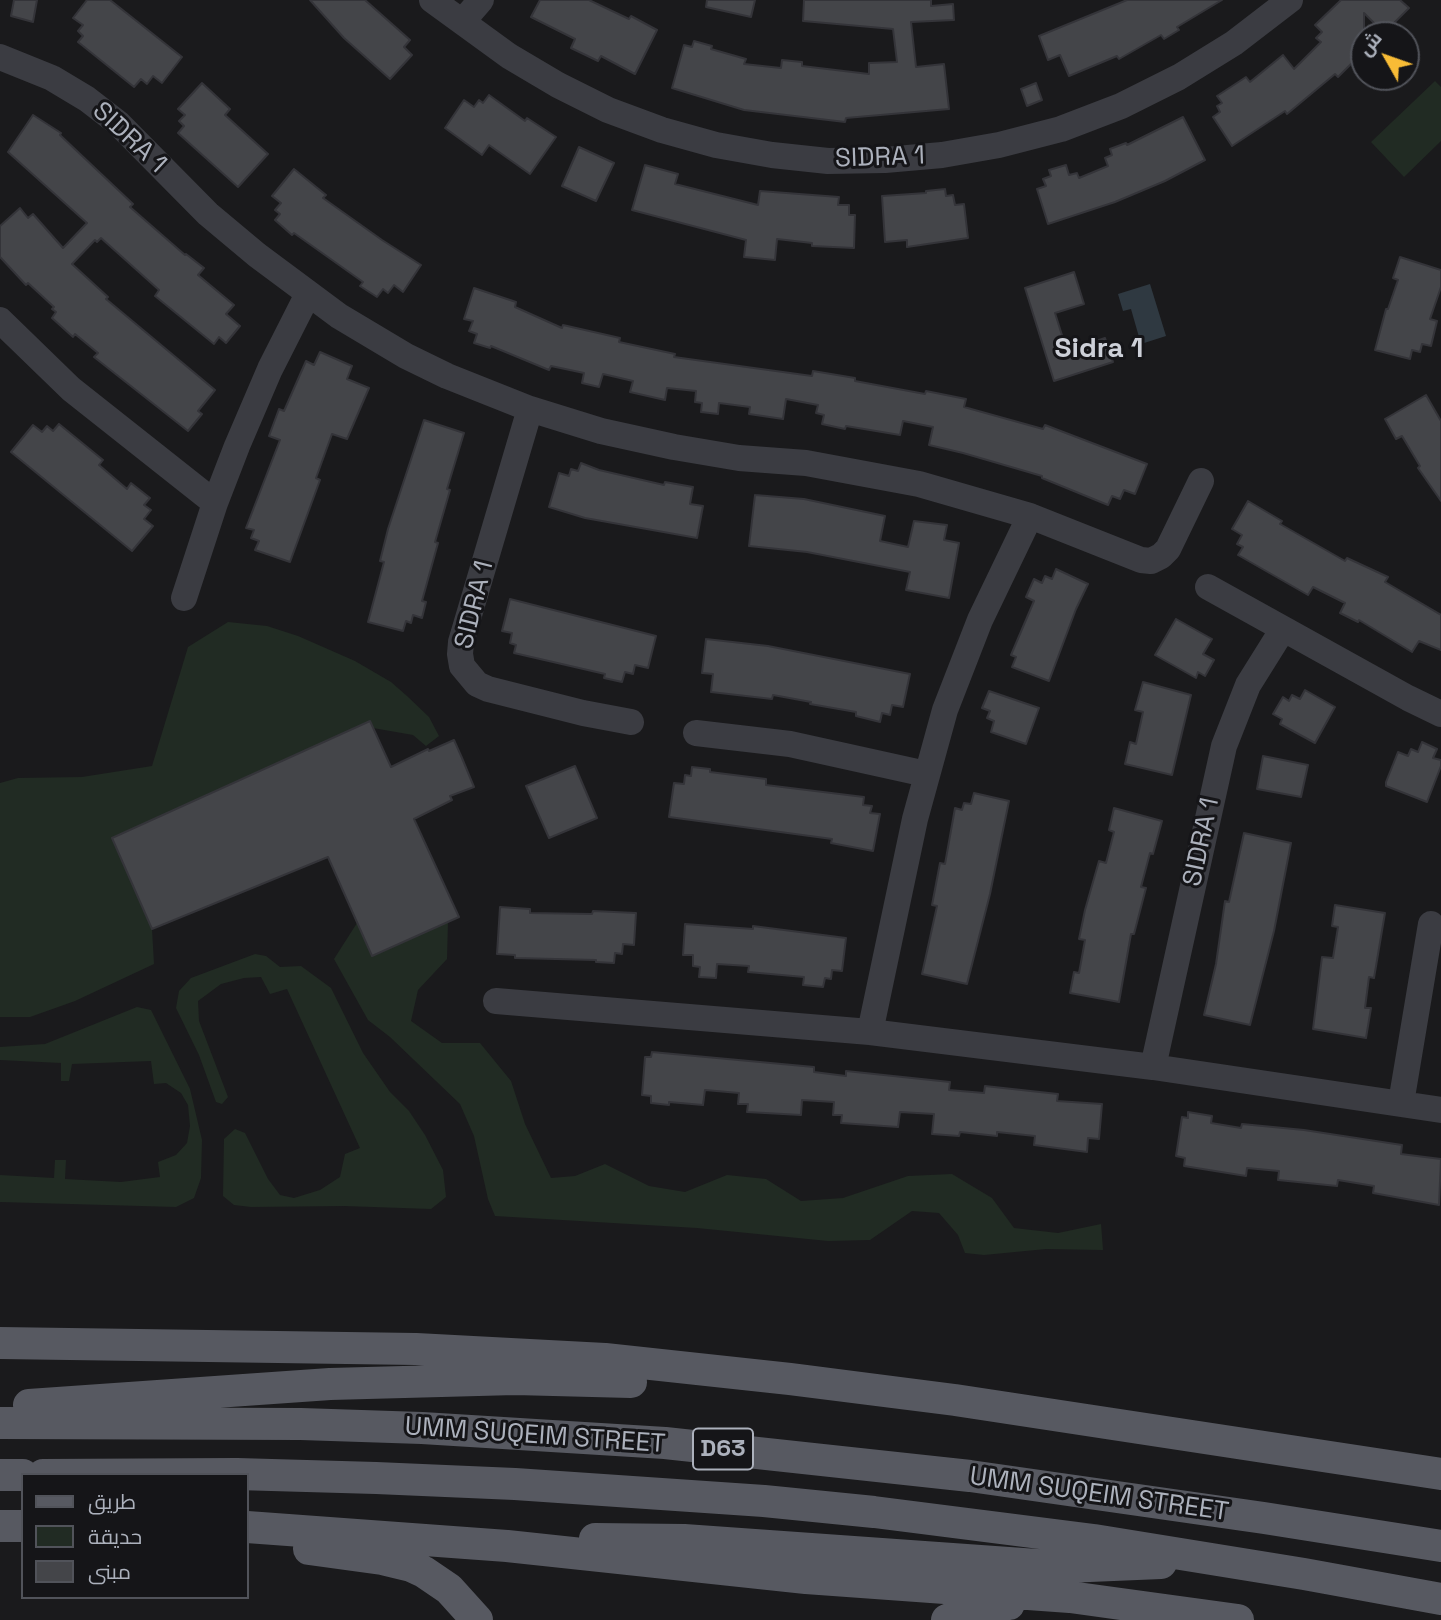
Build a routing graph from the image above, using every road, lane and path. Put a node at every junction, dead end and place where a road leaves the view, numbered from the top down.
1 (432, 0) edge
2 (481, 0) edge
3 (1290, 0) edge
4 (462, 22) junction
5 (0, 57) edge
6 (308, 294) junction
7 (0, 320) edge
8 (530, 409) junction
9 (1201, 481) dead end
10 (215, 503) junction
11 (1030, 516) junction
12 (1208, 587) dead end
13 (184, 598) dead end
14 (1283, 629) junction
15 (1441, 714) edge
16 (631, 722) dead end
17 (696, 733) dead end
18 (926, 774) junction
19 (1431, 924) dead end
20 (496, 1001) dead end
21 (870, 1032) junction
22 (1153, 1067) junction
23 (1401, 1103) junction
24 (1441, 1110) edge
25 (0, 1343) edge
26 (790, 1379) junction
27 (0, 1408) edge
28 (0, 1423) edge
29 (1368, 1462) junction
30 (248, 1474) edge
31 (1441, 1474) edge
32 (0, 1475) edge
33 (21, 1475) edge
34 (1441, 1489) edge
35 (0, 1526) edge
36 (21, 1526) edge
37 (248, 1527) edge
38 (248, 1533) edge
39 (506, 1546) junction
40 (1441, 1546) edge
41 (1199, 1556) junction
42 (1070, 1597) junction
43 (1441, 1598) edge
44 (472, 1616) edge
45 (947, 1620) edge
46 (1238, 1620) edge

1 - 4 street, SIDRA 1
2 - 4 street
3 - 4 street, SIDRA 1
5 - 6 street, SIDRA 1
6 - 8 street, SIDRA 1
6 - 10 street
7 - 10 street
8 - 11 street, SIDRA 1
8 - 16 street, SIDRA 1
9 - 11 street, SIDRA 1
10 - 13 street
11 - 18 street
12 - 14 street
14 - 15 street
14 - 22 street, SIDRA 1
17 - 18 street
18 - 21 street
19 - 23 street
20 - 21 street
21 - 22 street
22 - 23 street
23 - 24 street
25 - 26 main road
26 - 27 main road
26 - 29 main road
28 - 40 main road, UMM SUQEIM STREET / D63
29 - 31 main road
29 - 34 main road
30 - 41 main road, UMM SUQEIM STREET / D63
32 - 33 main road
35 - 36 main road
37 - 39 main road
38 - 44 main road
39 - 41 main road
39 - 42 main road
41 - 43 main road, UMM SUQEIM STREET / D63
42 - 45 main road
42 - 46 main road

